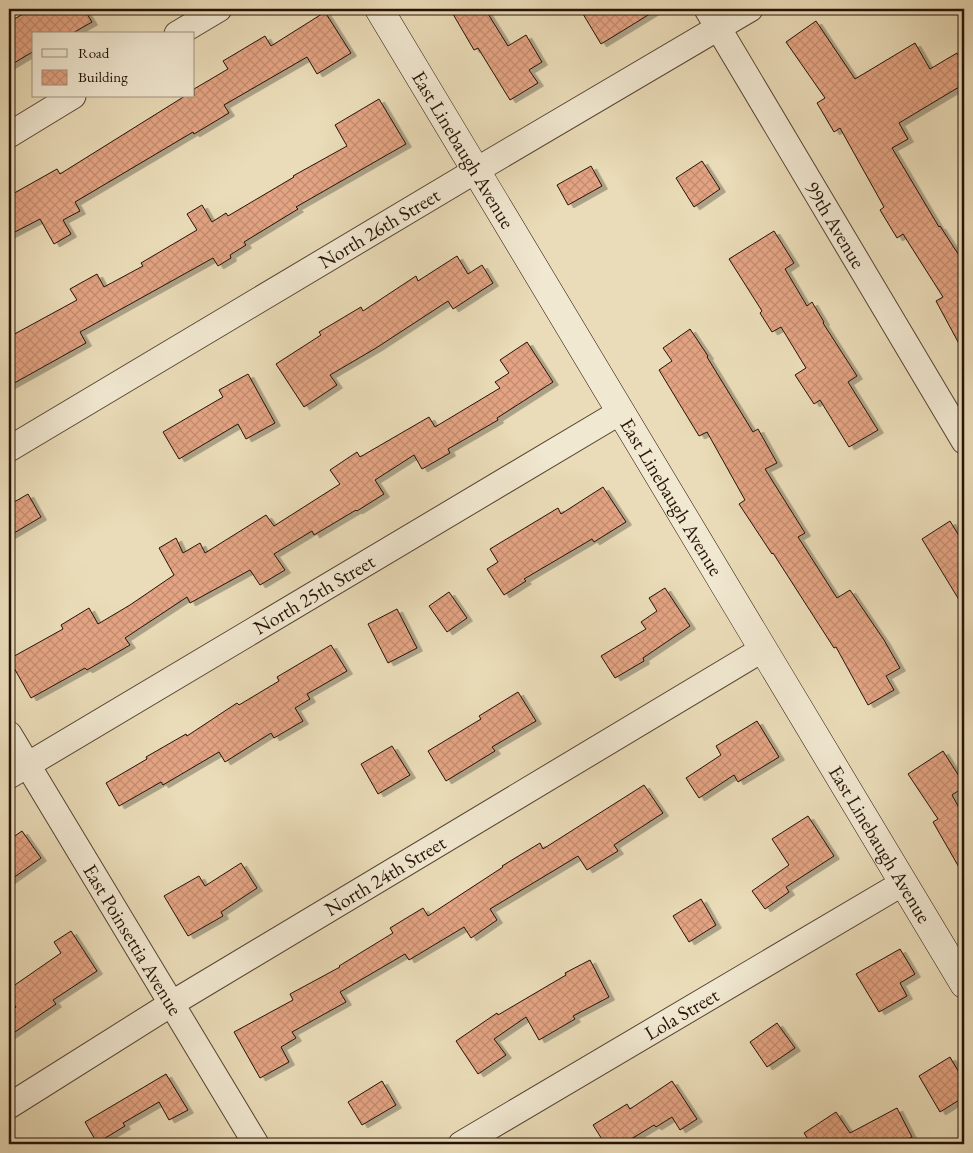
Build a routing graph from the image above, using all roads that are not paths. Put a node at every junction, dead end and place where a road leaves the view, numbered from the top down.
1 (219, 9) edge
2 (379, 9) edge
3 (750, 9) edge
4 (714, 18) edge
5 (180, 32) edge
6 (70, 98) edge
7 (9, 134) edge
8 (475, 171) junction
9 (620, 412) junction
10 (964, 442) edge
11 (9, 450) edge
12 (763, 649) junction
13 (9, 734) edge
14 (18, 770) edge
15 (903, 883) junction
16 (964, 984) edge
17 (171, 1004) junction
18 (9, 1106) edge
19 (256, 1144) edge
20 (461, 1144) edge

1 - 5 street
2 - 8 street, East Linebaugh Avenue
3 - 4 street, North 26th Street
4 - 8 street, North 26th Street
4 - 10 street, 99th Avenue
6 - 7 street
8 - 9 street, East Linebaugh Avenue
8 - 11 street, North 26th Street
9 - 12 street, East Linebaugh Avenue
9 - 14 street, North 25th Street
12 - 15 street, East Linebaugh Avenue
12 - 17 street, North 24th Street
13 - 14 street, East Poinsettia Avenue
14 - 17 street, East Poinsettia Avenue
15 - 16 street, East Linebaugh Avenue
15 - 20 street, Lola Street
17 - 18 street, North 24th Street
17 - 19 street, East Poinsettia Avenue

